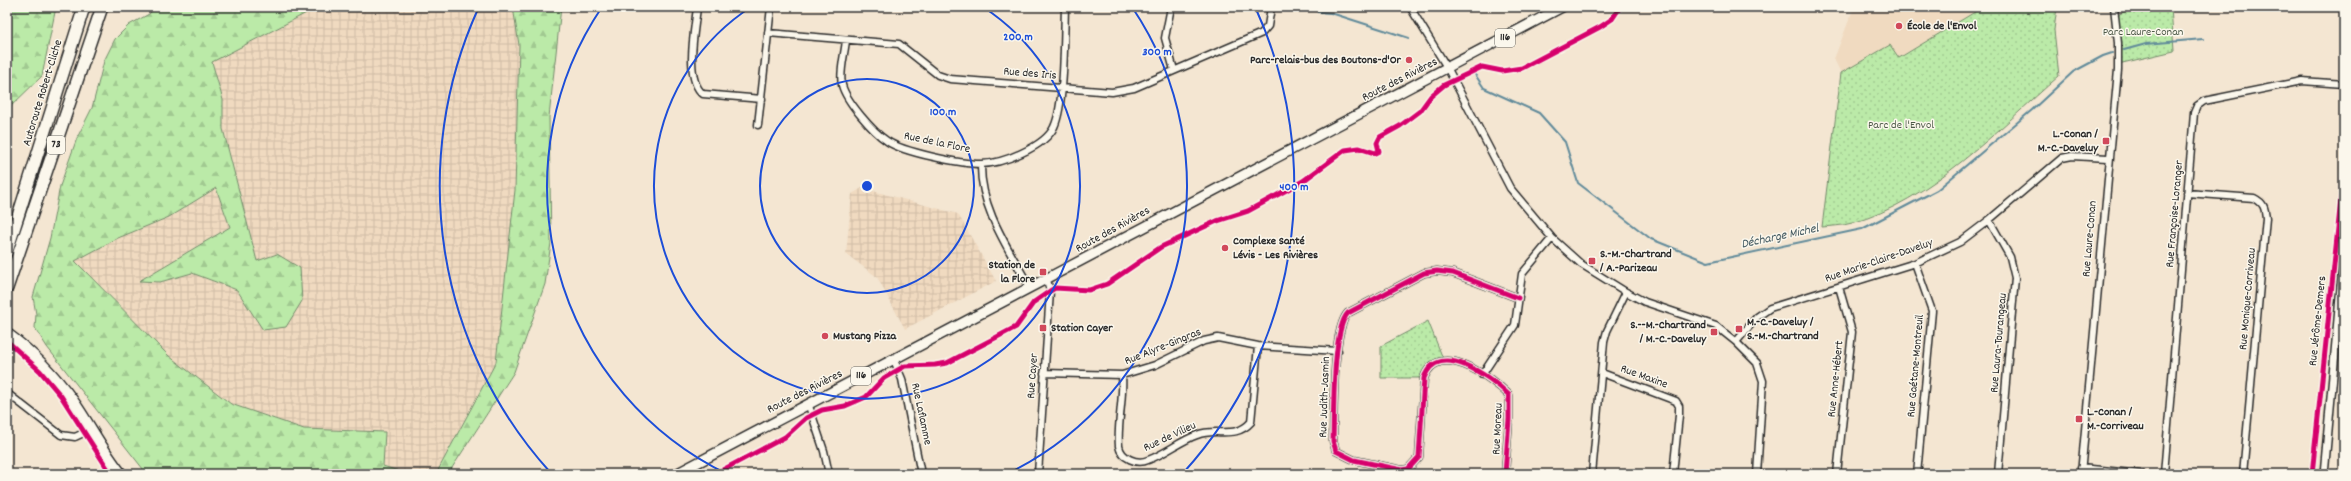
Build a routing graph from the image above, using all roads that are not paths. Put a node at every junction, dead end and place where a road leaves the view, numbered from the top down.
1 (696, 7) edge
2 (771, 7) edge
3 (1065, 7) edge
4 (1171, 7) edge
5 (1271, 7) edge
6 (1410, 7) edge
7 (1562, 7) edge
8 (2114, 7) edge
9 (101, 8) edge
10 (83, 9) edge
11 (768, 33) junction
12 (846, 40) junction
13 (1448, 69) junction
14 (1174, 70) junction
15 (2344, 84) edge
16 (1060, 88) junction
17 (762, 99) junction
18 (758, 125) dead end
19 (2108, 158) junction
20 (981, 164) junction
21 (2187, 193) junction
22 (1989, 220) junction
23 (1552, 238) junction
24 (7, 251) edge
25 (2344, 253) edge
26 (1915, 263) junction
27 (1046, 280) junction
28 (8, 285) edge
29 (1839, 287) junction
30 (1030, 288) junction
31 (1626, 292) junction
32 (1518, 298) junction
33 (7, 333) edge
34 (1736, 342) junction
35 (1258, 346) junction
36 (1338, 351) junction
37 (894, 360) junction
38 (1044, 373) junction
39 (1602, 373) junction
40 (1122, 375) junction
41 (1482, 375) junction
42 (7, 393) edge
43 (808, 403) junction
44 (92, 429) junction
45 (2081, 471) edge
46 (122, 474) edge
47 (676, 474) edge
48 (829, 474) edge
49 (922, 474) edge
50 (1038, 474) edge
51 (1505, 474) edge
52 (1592, 474) edge
53 (1673, 474) edge
54 (1757, 474) edge
55 (1837, 474) edge
56 (1917, 474) edge
57 (1998, 474) edge
58 (2142, 474) edge
59 (2164, 474) edge
60 (2243, 474) edge
61 (2324, 474) edge

1 - 17 street
2 - 11 street
3 - 16 street, Rue de la Flore
4 - 14 street
5 - 14 street, Rue des Iris
6 - 13 street
7 - 13 main road, Route des Rivières / 116
8 - 19 street, Rue Laure-Conan
9 - 28 highway, 73
10 - 24 highway, Autoroute Robert-Cliche / 73
11 - 12 street, Rue des Iris
11 - 17 street
12 - 16 street, Rue des Iris
12 - 20 street, Rue de la Flore
13 - 23 street
13 - 27 main road, Route des Rivières / 116
14 - 16 street, Rue des Iris
15 - 21 street, Rue Françoise-Loranger
16 - 20 street, Rue de la Flore
17 - 18 street
19 - 22 street, Rue Marie-Claire-Daveluy
19 - 45 street, Rue Laure-Conan
20 - 30 street, Rue de la Flore
21 - 59 street, Rue Françoise-Loranger
21 - 60 street, Rue Monique-Corriveau
22 - 26 street, Rue Marie-Claire-Daveluy
22 - 57 street, Rue Laura-Tourangeau
23 - 31 street
23 - 32 street
25 - 61 street, Rue Jérôme-Demers
26 - 29 street, Rue Marie-Claire-Daveluy
26 - 56 street, Rue Gaétane-Montreuil
27 - 30 main road, Route des Rivières / 116
27 - 38 street, Rue Cayer
29 - 34 street, Rue Marie-Claire-Daveluy
29 - 55 street, Rue Anne-Hébert
30 - 37 main road, Route des Rivières / 116
31 - 34 street
31 - 39 street, Rue Maxine
32 - 36 street, Rue Judith-Jasmin
32 - 41 street
33 - 44 main road
34 - 54 street
35 - 36 street, Rue Alyre-Gingras
35 - 40 street, Rue Alyre-Gingras
35 - 40 street, Rue de Vilieu
36 - 41 street, Rue Judith-Jasmin
37 - 43 main road, Route des Rivières / 116
37 - 49 street, Rue Laflamme
38 - 40 street, Rue Alyre-Gingras
38 - 50 street, Rue Cayer
39 - 52 street, Rue Maxine
39 - 53 street, Rue Maxine
41 - 51 street, Rue Moreau
42 - 44 street
43 - 47 main road, Route des Rivières / 116
43 - 48 street
44 - 46 main road
45 - 58 street

